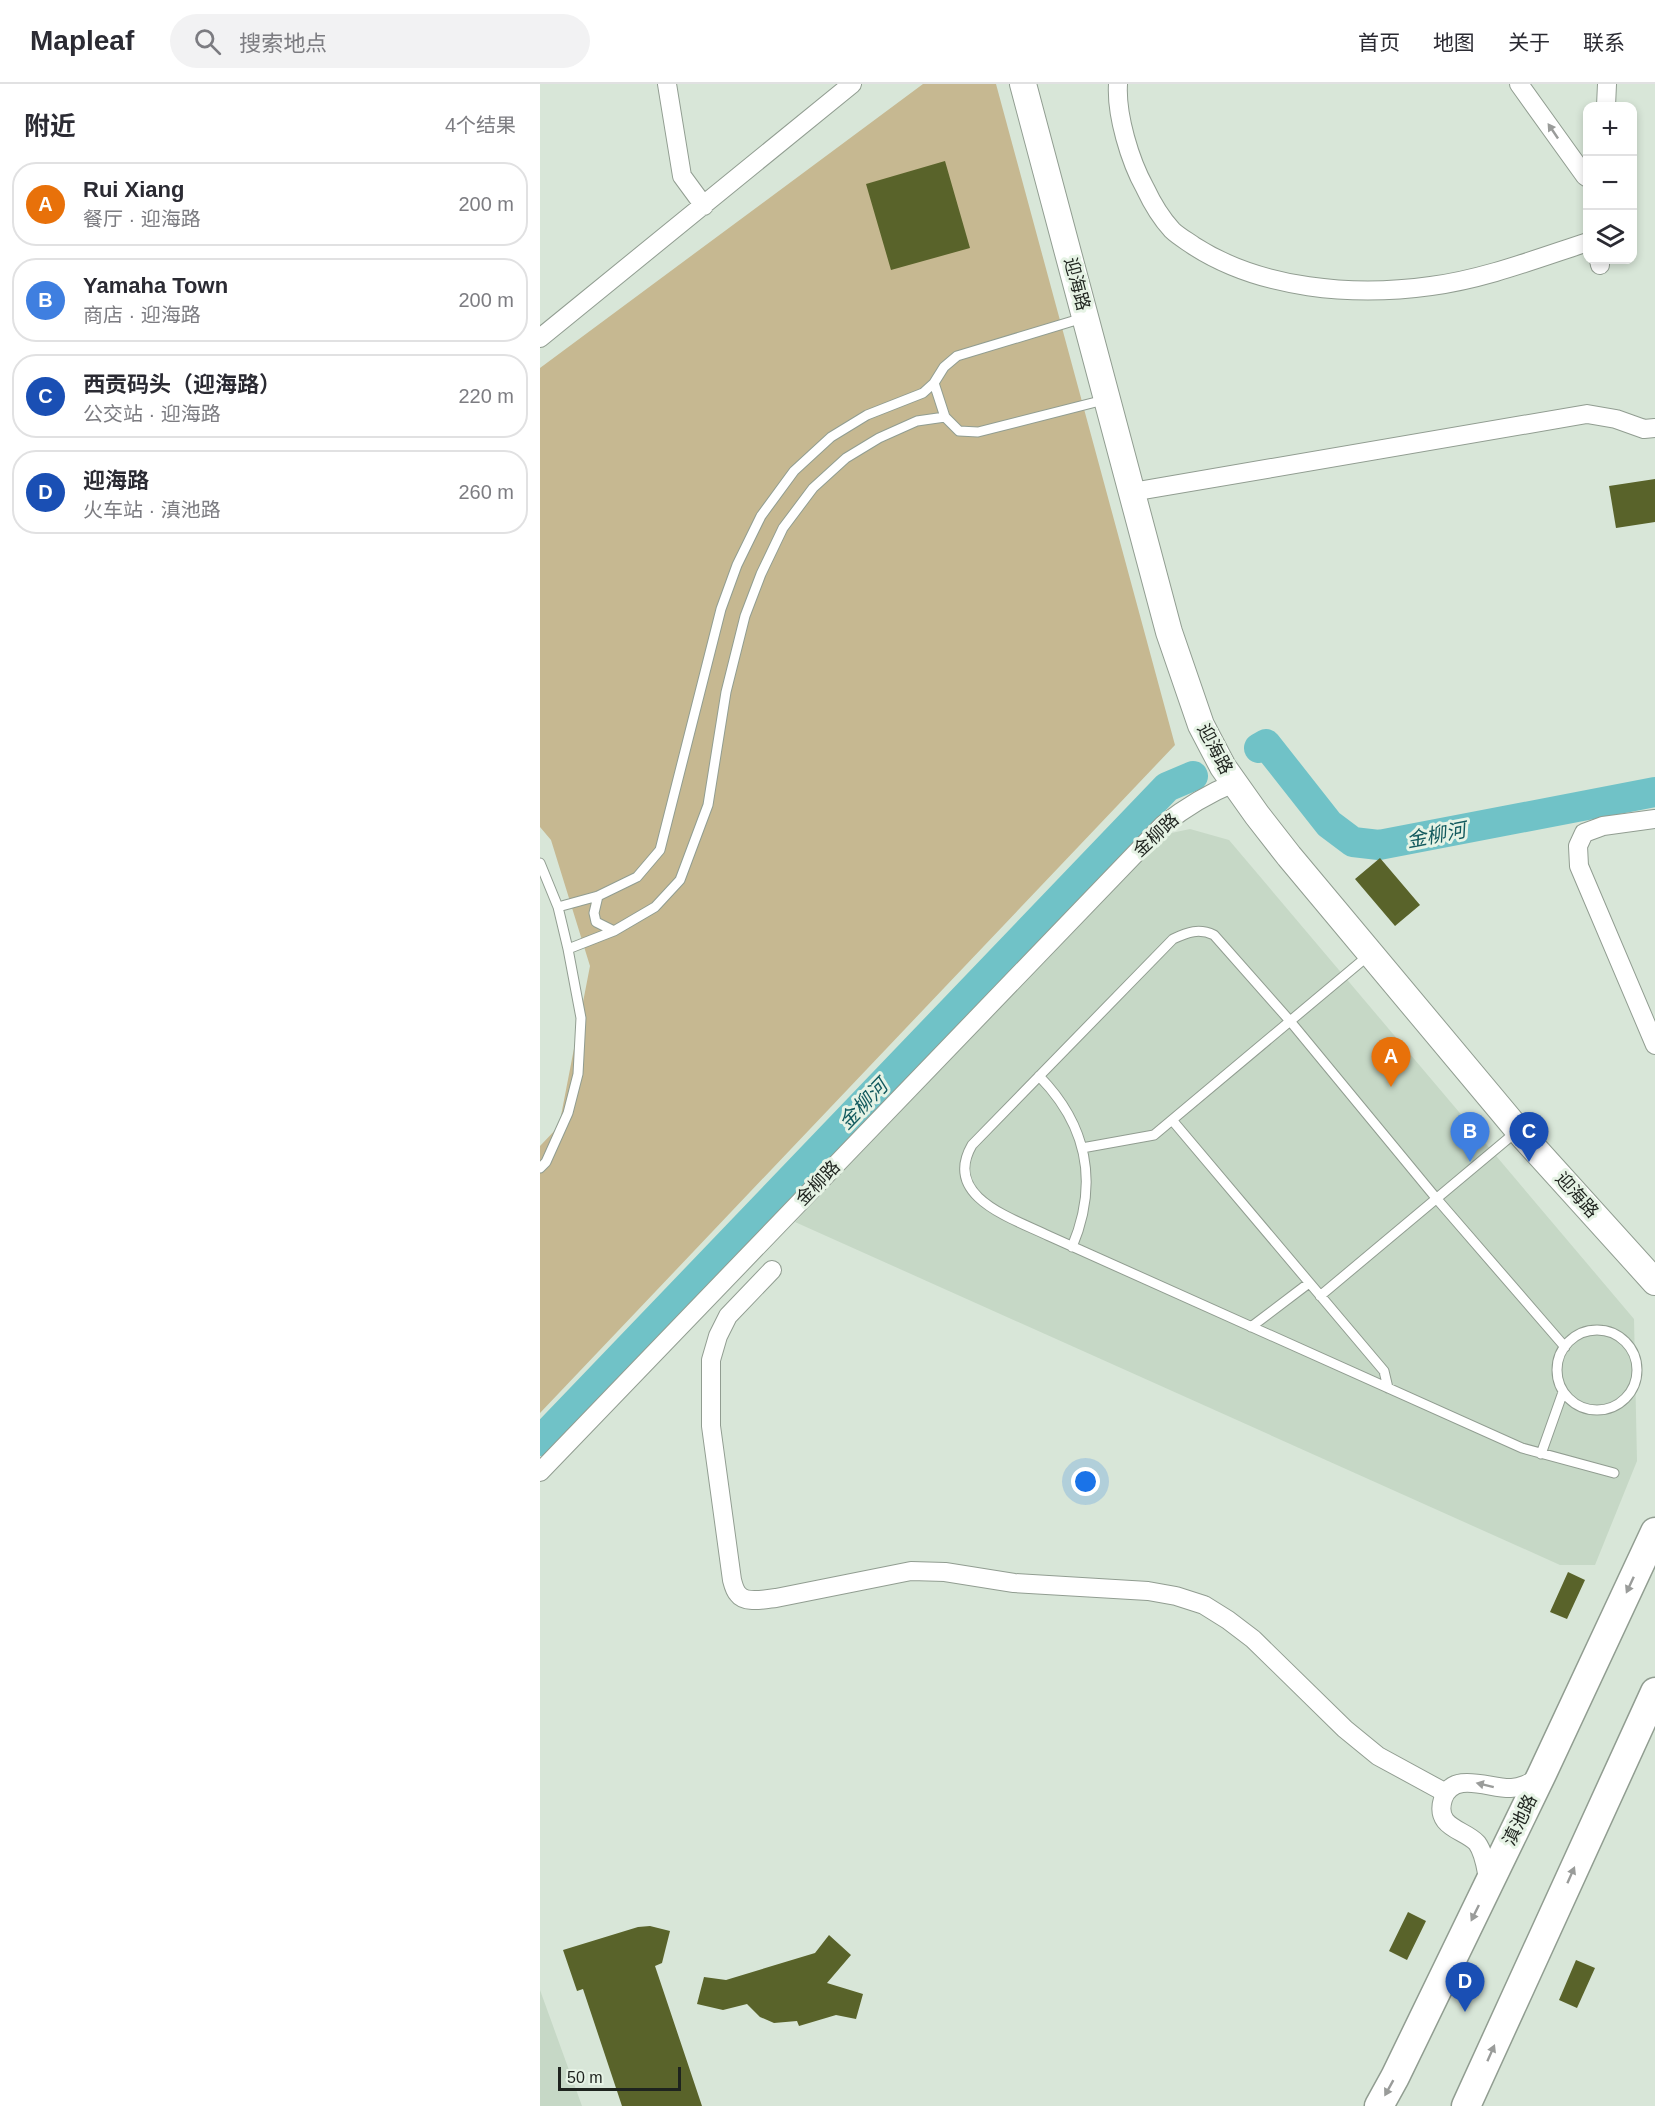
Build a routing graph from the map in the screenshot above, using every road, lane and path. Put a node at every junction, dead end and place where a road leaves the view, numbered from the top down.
1 (667, 84) edge
2 (852, 84) edge
3 (1023, 84) edge
4 (1118, 84) edge
5 (1519, 84) edge
6 (1607, 84) edge
7 (1606, 102) edge
8 (1583, 172) edge
9 (704, 206) junction
10 (1583, 243) edge
11 (1086, 317) junction
12 (540, 338) edge
13 (934, 383) junction
14 (1108, 399) junction
15 (945, 417) junction
16 (1655, 428) edge
17 (1132, 492) junction
18 (1234, 783) junction
19 (1655, 819) edge
20 (540, 862) edge
21 (598, 896) junction
22 (558, 908) junction
23 (614, 931) junction
24 (568, 949) junction
25 (1371, 953) junction
26 (1290, 1021) junction
27 (1655, 1045) edge
28 (1040, 1076) junction
29 (1172, 1120) junction
30 (1518, 1130) junction
31 (1082, 1148) junction
32 (540, 1168) edge
33 (1436, 1198) junction
34 (1072, 1246) junction
35 (772, 1270) dead end
36 (1309, 1282) junction
37 (1655, 1282) edge
38 (1320, 1296) junction
39 (1251, 1327) junction
40 (1565, 1347) junction
41 (1388, 1388) junction
42 (1563, 1392) junction
43 (1541, 1454) junction
44 (540, 1472) edge
45 (1614, 1473) dead end
46 (1655, 1532) edge
47 (1655, 1692) edge
48 (1541, 1776) junction
49 (1446, 1793) junction
50 (1489, 1884) junction
51 (1379, 2106) edge
52 (1466, 2106) edge

1 - 9 street
2 - 9 street
3 - 11 street, 迎海路
4 - 10 street
8 -> 5 street
6 - 7 street
9 - 12 street
11 - 13 lane
11 - 14 street, 迎海路
13 - 15 lane
13 - 21 lane
14 - 15 lane
14 - 17 street, 迎海路
15 - 23 lane
16 - 17 street
17 - 18 street, 迎海路
18 - 25 street, 迎海路
18 - 44 street, 金柳路
19 - 27 street
20 - 22 lane
21 - 22 lane
21 - 23 lane
22 - 24 lane
23 - 24 lane
24 - 32 lane
25 - 26 lane
25 - 30 street, 迎海路
26 - 28 lane
26 - 29 lane
26 - 33 lane
28 - 31 lane
28 - 34 lane
29 - 31 lane
29 - 36 lane
30 - 33 lane
30 - 37 street, 迎海路
31 - 34 lane
33 - 38 lane
33 - 40 lane
34 - 39 lane
35 - 49 street
36 - 38 lane
36 - 39 lane
38 - 41 lane
39 - 41 lane
40 - 42 lane
40 - 42 lane
41 - 43 lane
42 - 43 lane
43 - 45 lane
46 -> 48 main road, 滇池路
52 -> 47 main road
48 -> 49 street
48 - 50 main road, 滇池路
49 - 50 street
50 -> 51 main road, 滇池路

